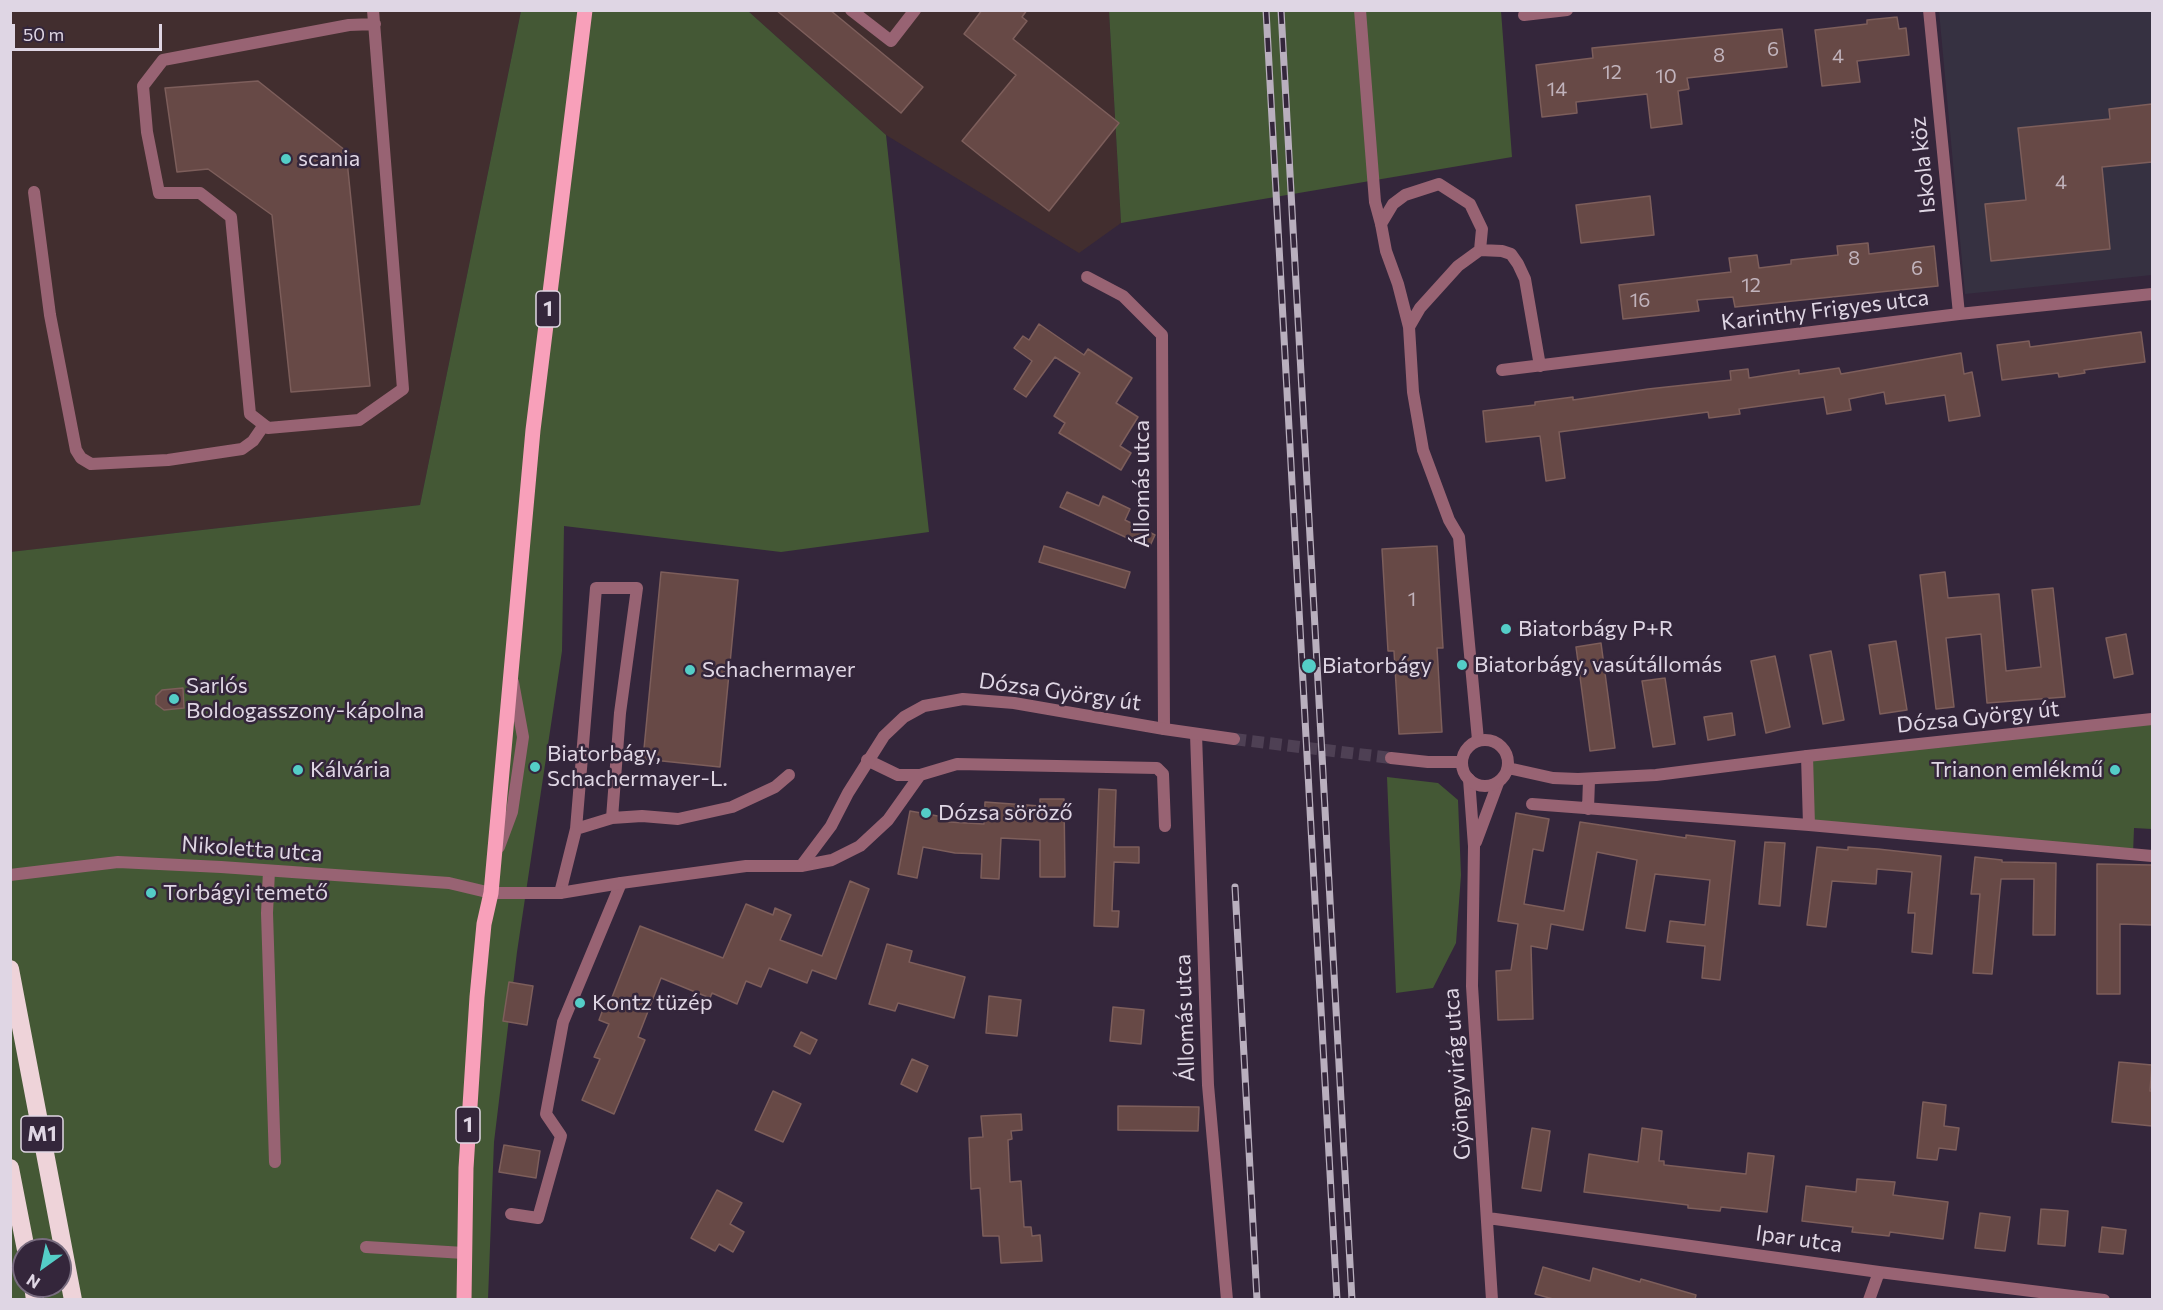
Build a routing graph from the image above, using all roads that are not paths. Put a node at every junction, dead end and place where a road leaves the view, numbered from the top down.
1 (374, 10) edge
2 (585, 10) edge
3 (850, 10) edge
4 (915, 10) edge
5 (1360, 10) edge
6 (1567, 10) edge
7 (1929, 10) edge
8 (1524, 15) dead end
9 (375, 24) junction
10 (34, 192) dead end
11 (1381, 224) junction
12 (1480, 250) junction
13 (1087, 276) dead end
14 (2152, 294) edge
15 (1959, 314) junction
16 (1409, 327) junction
17 (1540, 366) junction
18 (1502, 370) dead end
19 (264, 425) junction
20 (2152, 719) edge
21 (1164, 729) junction
22 (1196, 734) junction
23 (1234, 739) tunnel mouth
24 (1479, 740) junction
25 (1807, 756) junction
26 (1391, 758) tunnel mouth
27 (867, 760) junction
28 (1462, 762) junction
29 (1508, 768) junction
30 (789, 775) dead end
31 (920, 775) junction
32 (1469, 780) junction
33 (1589, 780) junction
34 (1498, 783) junction
35 (1532, 804) dead end
36 (1588, 809) junction
37 (612, 818) junction
38 (1809, 825) junction
39 (1165, 826) dead end
40 (576, 829) junction
41 (1474, 846) junction
42 (2152, 855) edge
43 (801, 866) junction
44 (269, 871) junction
45 (10, 875) edge
46 (621, 883) junction
47 (491, 893) junction
48 (560, 893) junction
49 (10, 969) edge
50 (275, 1162) dead end
51 (10, 1168) edge
52 (511, 1214) dead end
53 (1488, 1218) junction
54 (24, 1238) edge
55 (366, 1247) dead end
56 (464, 1253) junction
57 (1879, 1272) junction
58 (73, 1299) edge
59 (464, 1299) edge
60 (1227, 1299) edge
61 (1492, 1299) edge
62 (1869, 1299) edge
63 (2104, 1299) edge

1 - 9 street
2 - 47 main road, 1
3 - 4 street
5 - 11 street
6 - 8 street
7 - 15 street, Iskola köz
9 - 19 street
9 - 19 street
10 - 19 street
11 - 12 street
11 - 16 street
12 - 16 street
12 - 17 street
13 - 21 street, Állomás utca
14 - 15 street, Karinthy Frigyes utca
15 - 17 street, Karinthy Frigyes utca
16 - 24 street
17 - 18 street, Karinthy Frigyes utca
20 - 25 street, Dózsa György út
21 - 22 street, Dózsa György út
21 - 27 street, Dózsa György út
22 - 23 street, Dózsa György út
22 - 60 street, Állomás utca
24 - 28 street
24 - 29 street
25 - 33 street, Dózsa György út
25 - 38 street
26 - 28 street
27 - 31 street
27 - 43 street, Dózsa György út
28 - 32 street
29 - 33 street, Dózsa György út
29 - 34 street
30 - 37 street
31 - 39 street
31 - 43 street
32 - 34 street
32 - 41 street, Gyöngyvirág utca
33 - 36 street
34 - 41 street, Gyöngyvirág utca
35 - 36 street
36 - 38 street
37 - 40 street
37 - 40 street
38 - 42 street
40 - 48 street
41 - 53 street, Gyöngyvirág utca
43 - 46 street
44 - 45 street, Nikoletta utca
44 - 47 street, Nikoletta utca
44 - 50 street
46 - 48 street
46 - 52 street
47 - 48 street
47 - 56 main road, 1
49 - 58 highway, M1
51 - 54 highway, M1
53 - 57 street, Ipar utca
53 - 61 street, Gyöngyvirág utca
55 - 56 street
56 - 59 main road, 1
57 - 62 street
57 - 63 street, Ipar utca

